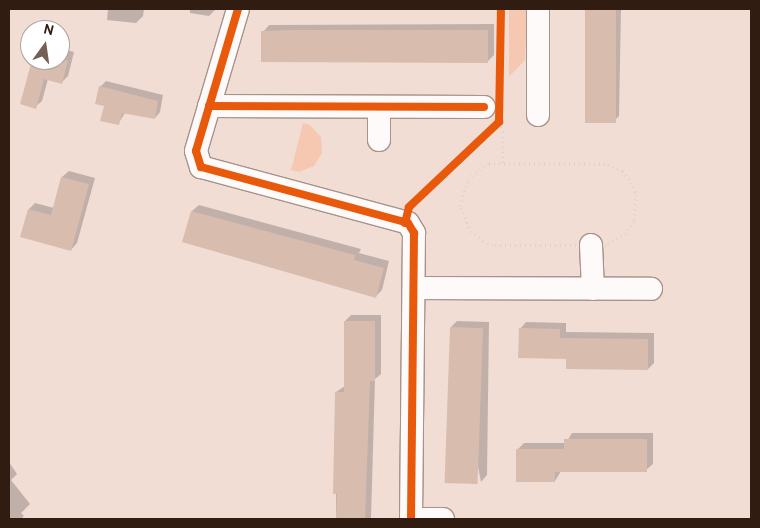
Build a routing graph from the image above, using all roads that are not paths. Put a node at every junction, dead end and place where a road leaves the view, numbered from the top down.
1 (238, 9) edge
2 (538, 9) edge
3 (209, 106) junction
4 (379, 107) junction
5 (494, 114) road end
6 (538, 115) dead end
7 (379, 140) dead end
8 (591, 245) road end
9 (414, 288) junction
10 (593, 289) junction
11 (651, 289) dead end
12 (411, 519) edge
13 (443, 519) edge

1 - 3 street
2 - 6 street
3 - 4 street
3 - 9 street
4 - 5 street
4 - 7 street
8 - 10 street
9 - 10 street
9 - 12 street
10 - 11 street
12 - 13 street

